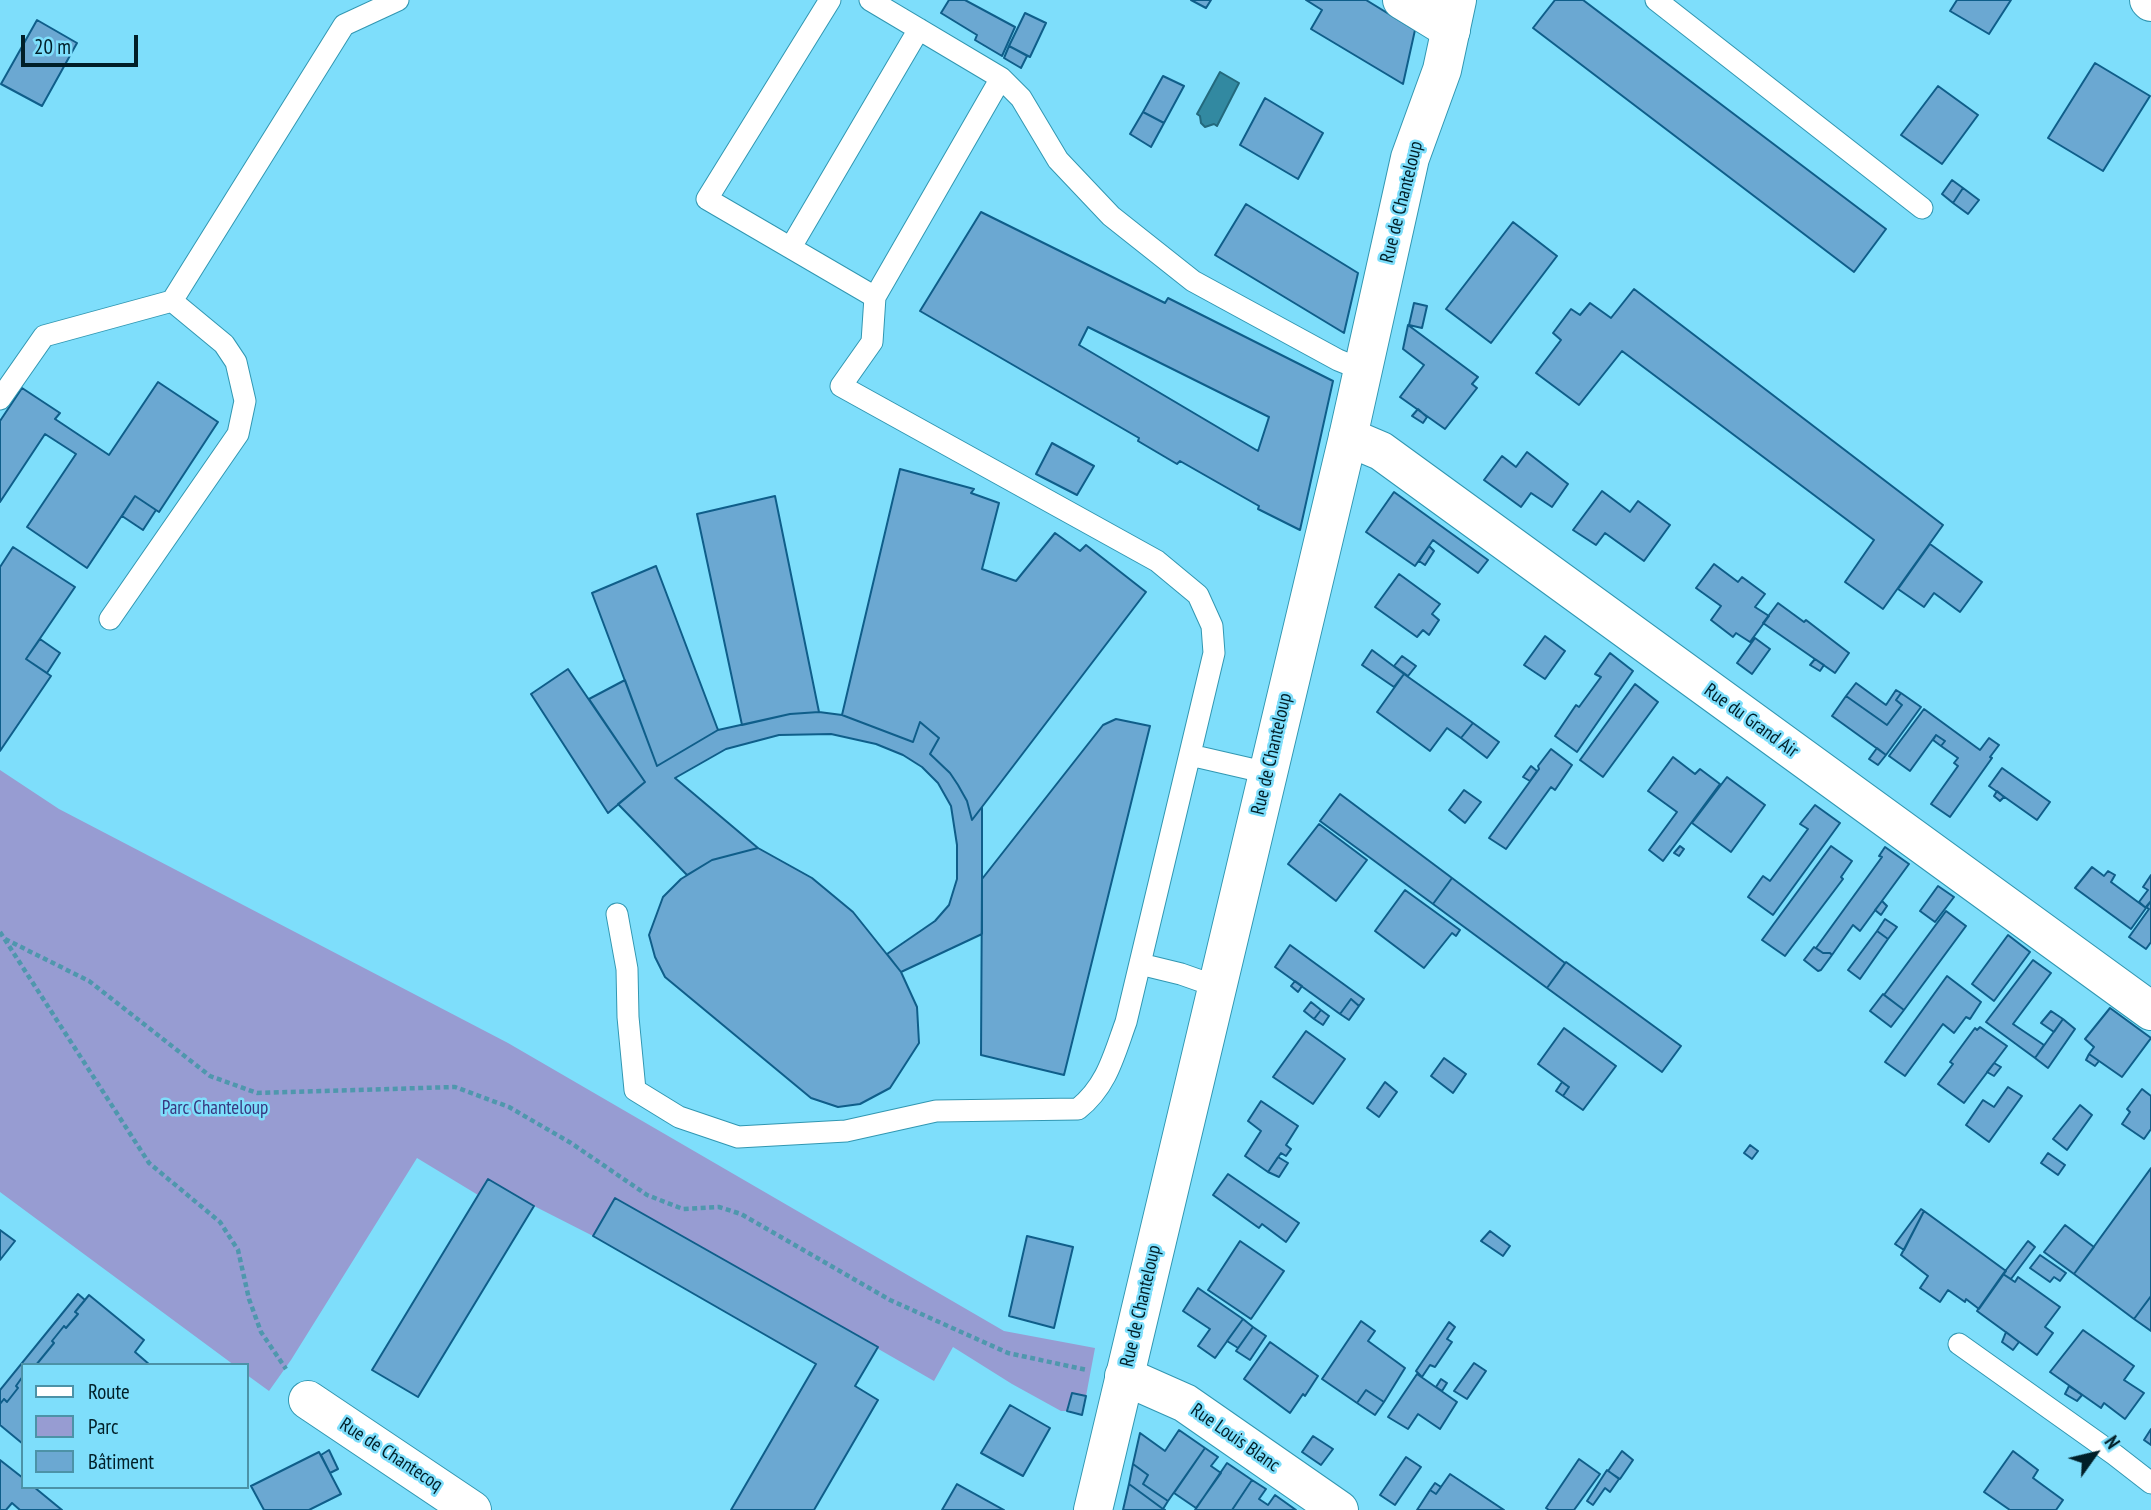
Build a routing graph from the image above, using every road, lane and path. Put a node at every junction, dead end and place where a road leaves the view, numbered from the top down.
1 (398, 0) edge
2 (830, 0) edge
3 (870, 0) edge
4 (1402, 0) edge
5 (1656, 0) edge
6 (1454, 15) edge
7 (919, 29) junction
8 (1001, 78) junction
9 (1922, 208) dead end
10 (791, 247) junction
11 (875, 297) junction
12 (172, 301) junction
13 (1363, 370) junction
14 (0, 399) edge
15 (1348, 437) junction
16 (110, 619) dead end
17 (1190, 755) junction
18 (1268, 773) junction
19 (617, 914) dead end
20 (0, 932) edge
21 (5, 939) junction
22 (1140, 964) junction
23 (1218, 987) junction
24 (2151, 1011) edge
25 (1959, 1345) dead end
26 (1124, 1376) junction
27 (308, 1400) joint
28 (2151, 1483) edge
29 (450, 1505) edge
30 (1093, 1510) edge
31 (1339, 1510) edge

1 - 12 lane
2 - 10 lane
3 - 7 lane
4 - 6 street
5 - 9 lane
6 - 13 street, Rue de Chanteloup
7 - 8 lane
7 - 10 lane
8 - 11 lane
8 - 13 lane
10 - 11 lane
11 - 17 lane
12 - 14 lane
12 - 16 lane
13 - 15 street, Rue de Chanteloup
15 - 18 street, Rue de Chanteloup
15 - 24 street, Rue du Grand Air
17 - 18 lane
17 - 22 lane
18 - 23 street, Rue de Chanteloup
19 - 22 lane
20 - 21 path
21 - 26 path
21 - 27 path
22 - 23 lane
23 - 26 street, Rue de Chanteloup
25 - 28 lane
26 - 30 street, Rue de Chanteloup
26 - 31 street, Rue Louis Blanc
27 - 29 street, Rue de Chantecoq

